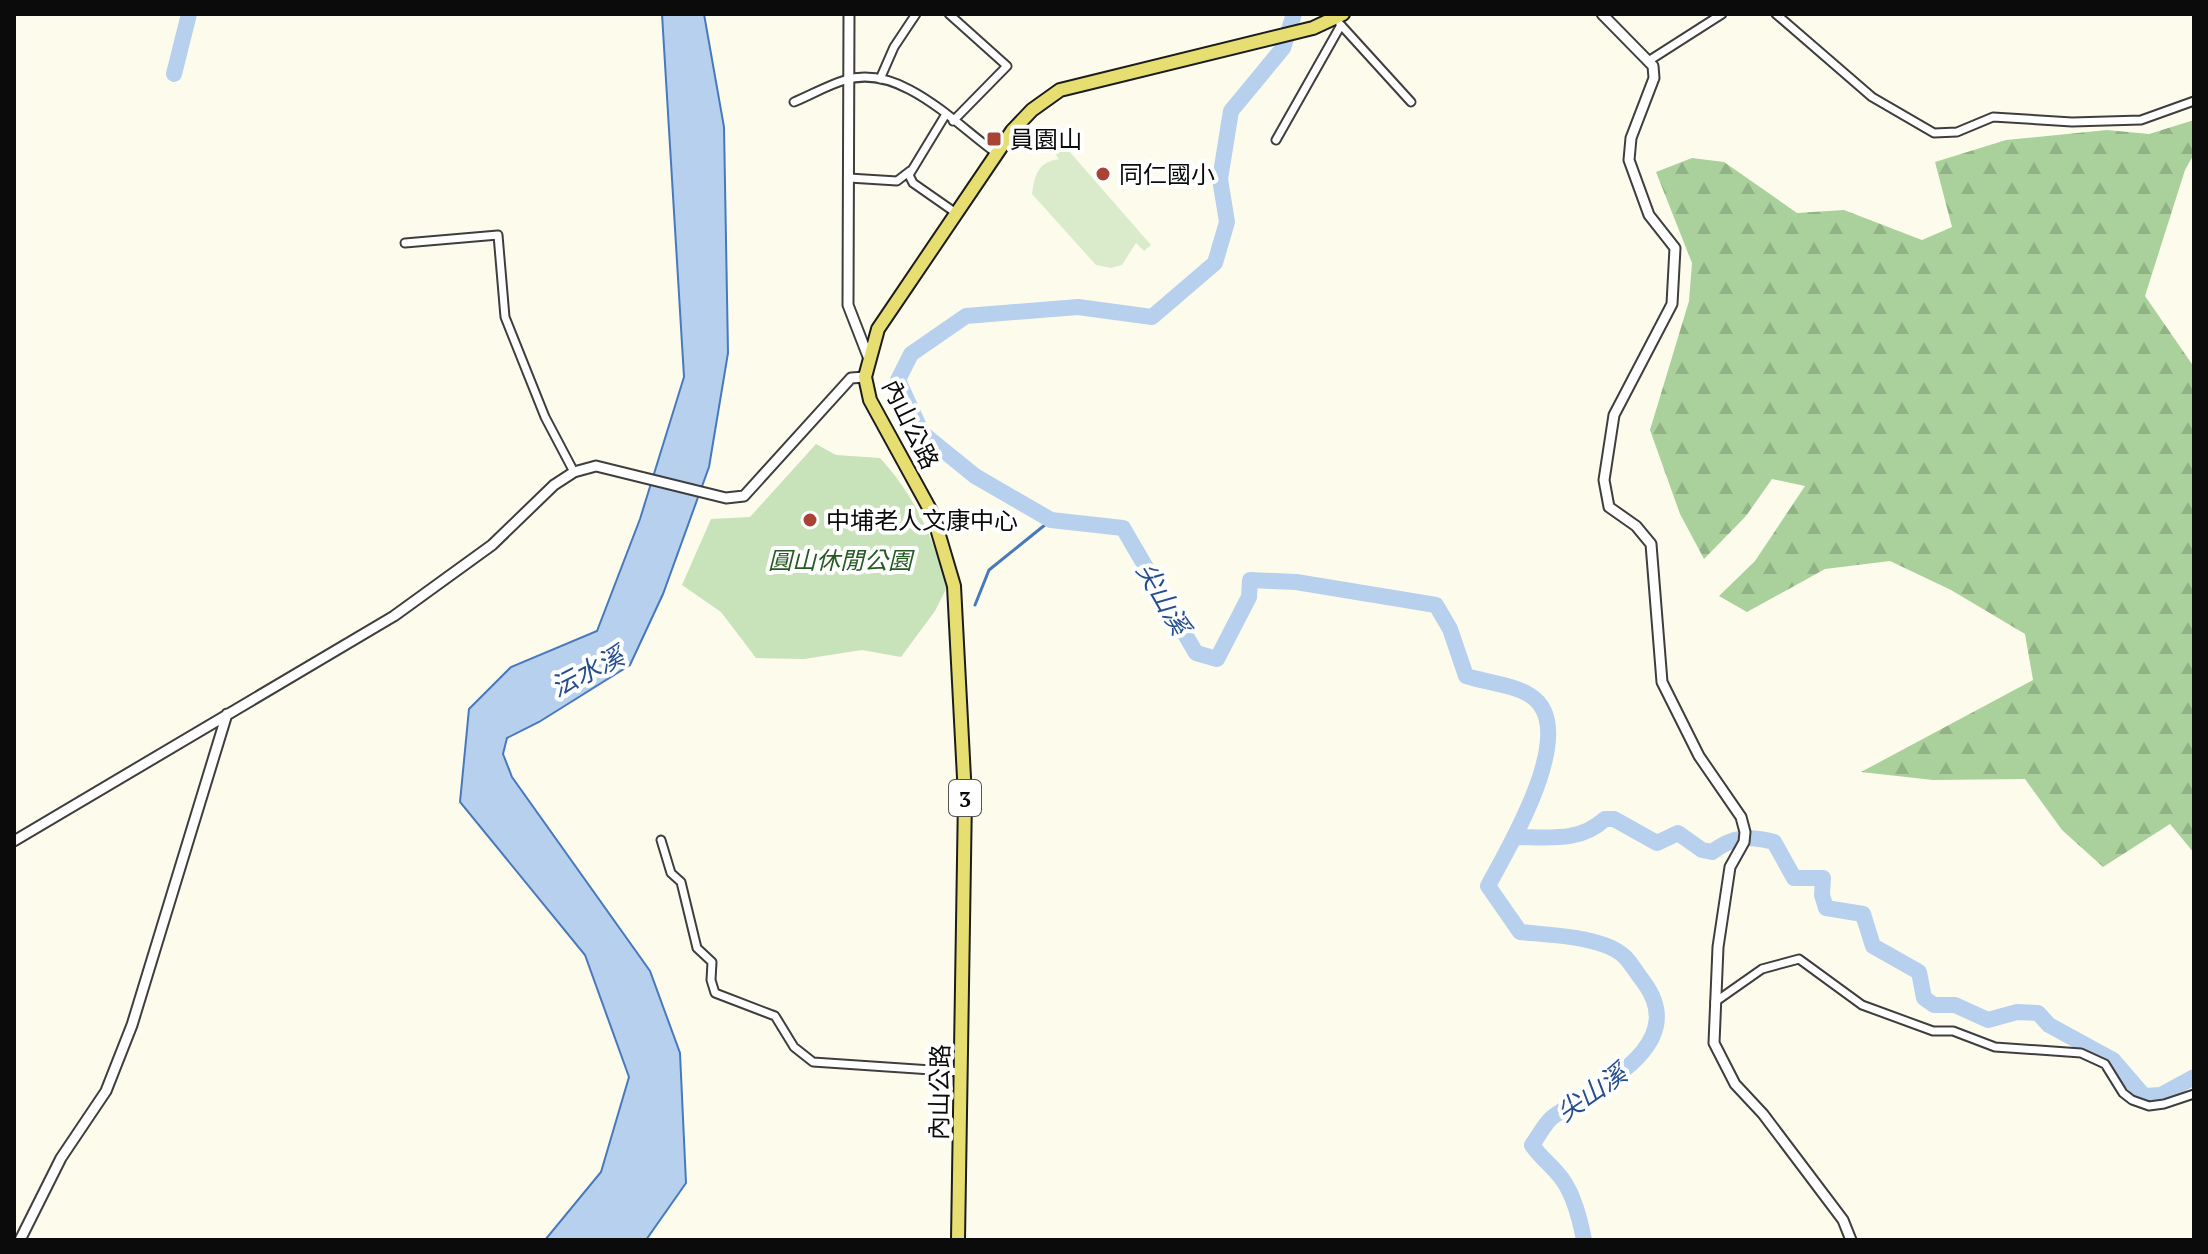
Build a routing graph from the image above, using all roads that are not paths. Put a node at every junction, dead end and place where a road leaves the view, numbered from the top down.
1 (849, 14) edge
2 (916, 14) edge
3 (949, 14) edge
4 (1602, 14) edge
5 (1722, 14) edge
6 (1776, 14) edge
7 (1340, 19) edge
8 (1650, 60) junction
9 (848, 79) junction
10 (880, 79) junction
11 (2194, 101) edge
12 (794, 102) dead end
13 (1411, 102) dead end
14 (946, 114) junction
15 (953, 121) junction
16 (1276, 140) dead end
17 (996, 153) junction
18 (910, 171) junction
19 (849, 178) junction
20 (956, 213) junction
21 (405, 243) dead end
22 (869, 359) junction
23 (865, 377) junction
24 (574, 472) junction
25 (227, 714) junction
26 (661, 840) dead end
27 (14, 841) edge
28 (1715, 1002) junction
29 (961, 1072) junction
30 (2194, 1094) edge
31 (20, 1240) edge
32 (958, 1240) edge
33 (1851, 1240) edge

1 - 9 street
2 - 10 street
3 - 15 street
4 - 8 street
5 - 8 street
6 - 11 street
7 - 13 street
7 - 16 street
7 - 17 main road, 內山公路
8 - 28 street
9 - 10 street
9 - 12 street
9 - 19 street
10 - 14 street
14 - 15 street
14 - 18 street
15 - 17 street
17 - 20 main road, 內山公路
18 - 19 street
18 - 20 street
19 - 22 street
20 - 22 main road, 內山公路
21 - 24 street
22 - 23 main road, 內山公路
23 - 24 street
23 - 29 main road, 內山公路 / 3
24 - 25 street
25 - 27 street
25 - 31 street
26 - 29 street
28 - 30 street
28 - 33 street
29 - 32 main road, 內山公路 / 3

